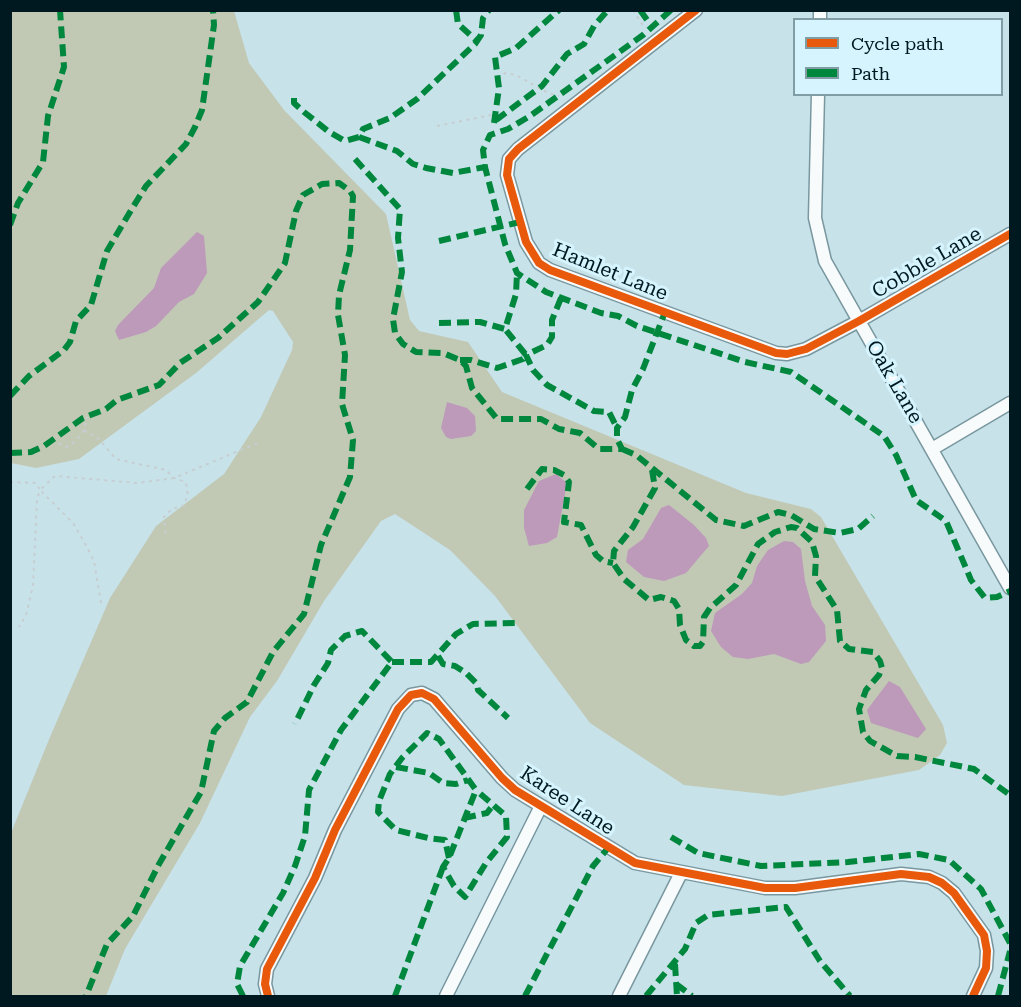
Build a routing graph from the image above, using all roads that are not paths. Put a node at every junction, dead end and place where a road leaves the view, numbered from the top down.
1 (696, 10) edge
2 (818, 96) edge
3 (1011, 234) edge
4 (859, 321) junction
5 (1011, 404) edge
6 (932, 449) junction
7 (1011, 588) edge
8 (541, 806) junction
9 (681, 873) junction
10 (268, 996) edge
11 (446, 996) edge
12 (619, 996) edge
13 (973, 996) edge

1 - 4 street, Hamlet Lane
2 - 4 street, Oak Lane
3 - 4 street, Cobble Lane
4 - 6 street, Oak Lane
5 - 6 street
6 - 7 street, Oak Lane
8 - 9 street, Karee Lane
8 - 10 street, Karee Lane
8 - 11 street
9 - 12 street
9 - 13 street, Karee Lane

